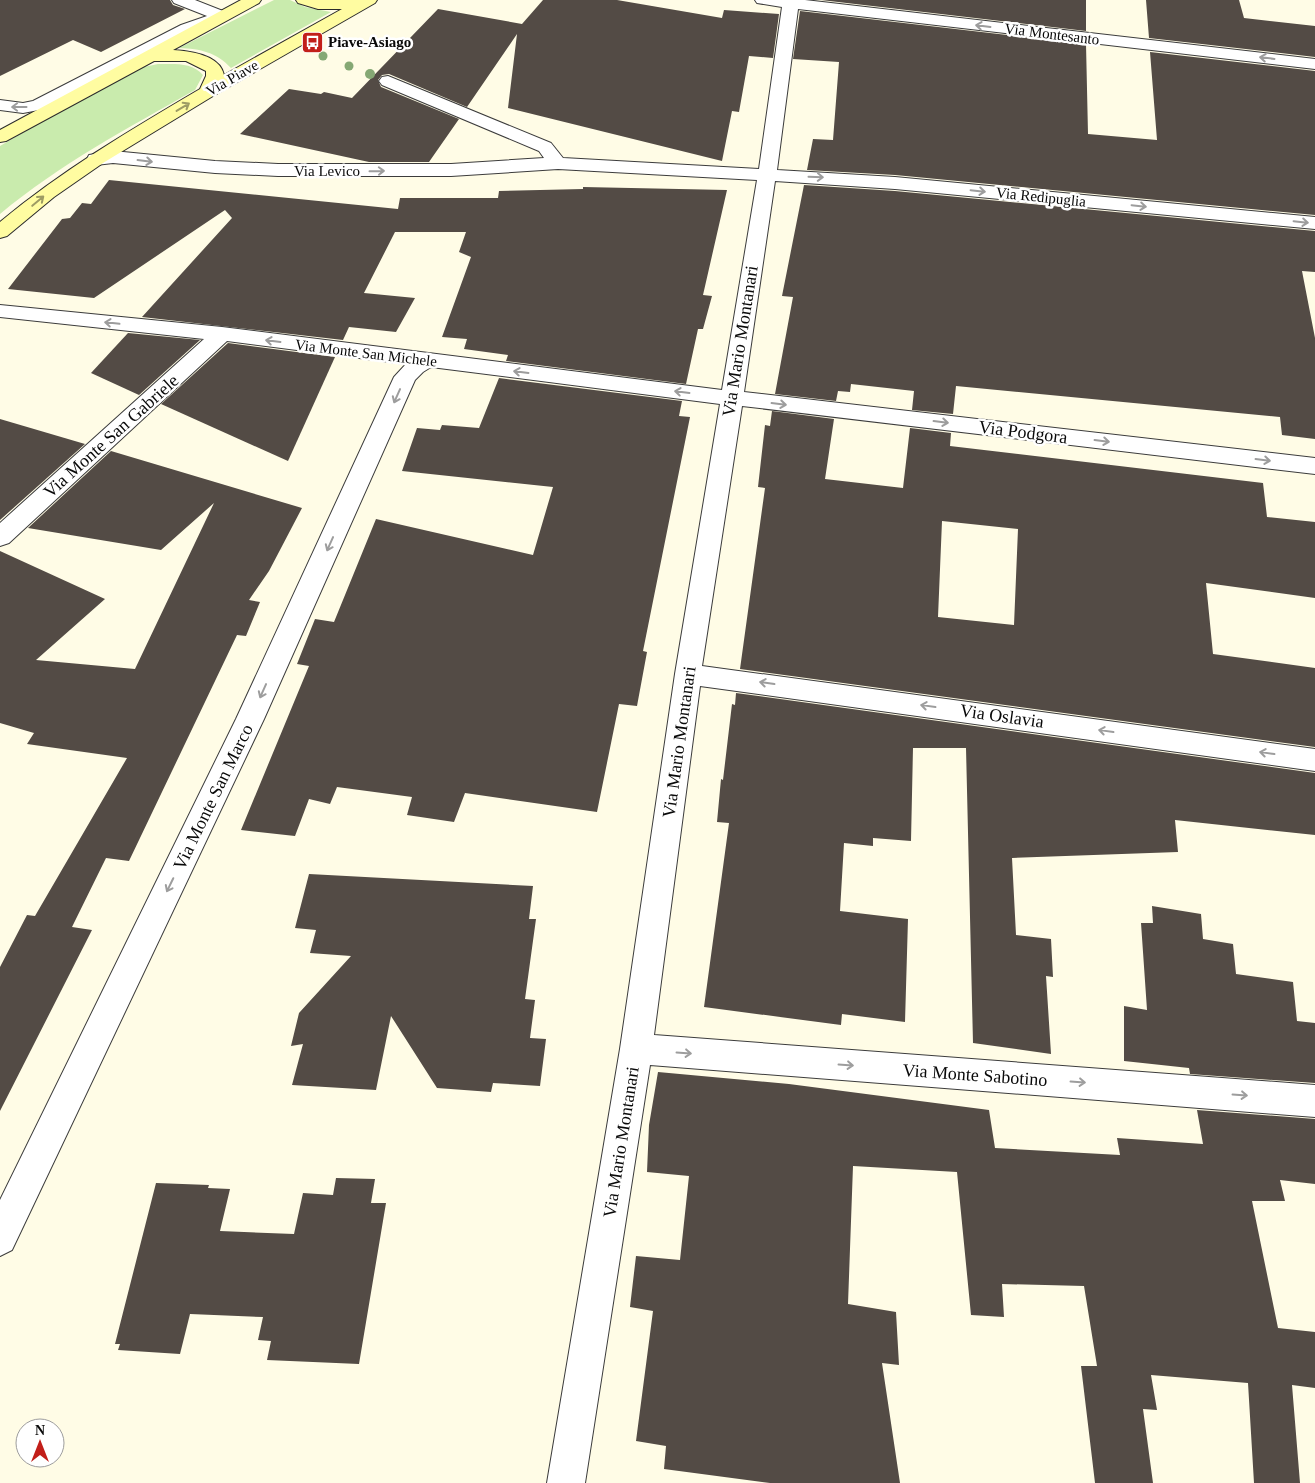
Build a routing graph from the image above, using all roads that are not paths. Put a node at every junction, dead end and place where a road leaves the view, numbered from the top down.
1 (180, 0) edge
2 (253, 0) edge
3 (304, 0) edge
4 (363, 0) edge
5 (369, 0) edge
6 (763, 0) edge
7 (790, 2) edge
8 (222, 16) junction
9 (151, 57) junction
10 (1315, 64) edge
11 (388, 81) dead end
12 (207, 92) junction
13 (0, 105) edge
14 (0, 137) edge
15 (96, 159) junction
16 (558, 164) junction
17 (767, 175) junction
18 (1315, 223) edge
19 (0, 232) edge
20 (0, 310) edge
21 (222, 334) junction
22 (428, 360) junction
23 (731, 398) junction
24 (1315, 466) edge
25 (0, 537) edge
26 (688, 674) junction
27 (1315, 760) edge
28 (636, 1050) junction
29 (1315, 1101) edge
30 (0, 1238) edge
31 (566, 1483) edge

1 - 8 street
2 - 8 street
3 - 4 street
5 - 12 street, Via Piave
6 - 7 street, Via Montesanto
10 -> 7 street, Via Montesanto
7 - 17 street, Via Mario Montanari
8 - 9 street
8 -> 13 street
9 - 12 street
9 - 14 street
11 - 16 street
15 -> 12 street, Via Piave
15 -> 16 street, Via Levico
19 -> 15 street, Via Piave
16 - 17 street, Via Levico
17 -> 18 street, Via Redipuglia
17 - 23 street, Via Mario Montanari
21 -> 20 street, Via Monte San Michele
22 -> 21 street, Via Monte San Michele
21 - 25 street, Via Monte San Gabriele
23 -> 22 street, Via Monte San Michele
22 -> 30 street, Via Monte San Marco
23 -> 24 street, Via Podgora
23 - 26 street, Via Mario Montanari
27 -> 26 street, Via Oslavia
26 - 28 street, Via Mario Montanari
28 -> 29 street, Via Monte Sabotino
28 - 31 street, Via Mario Montanari

